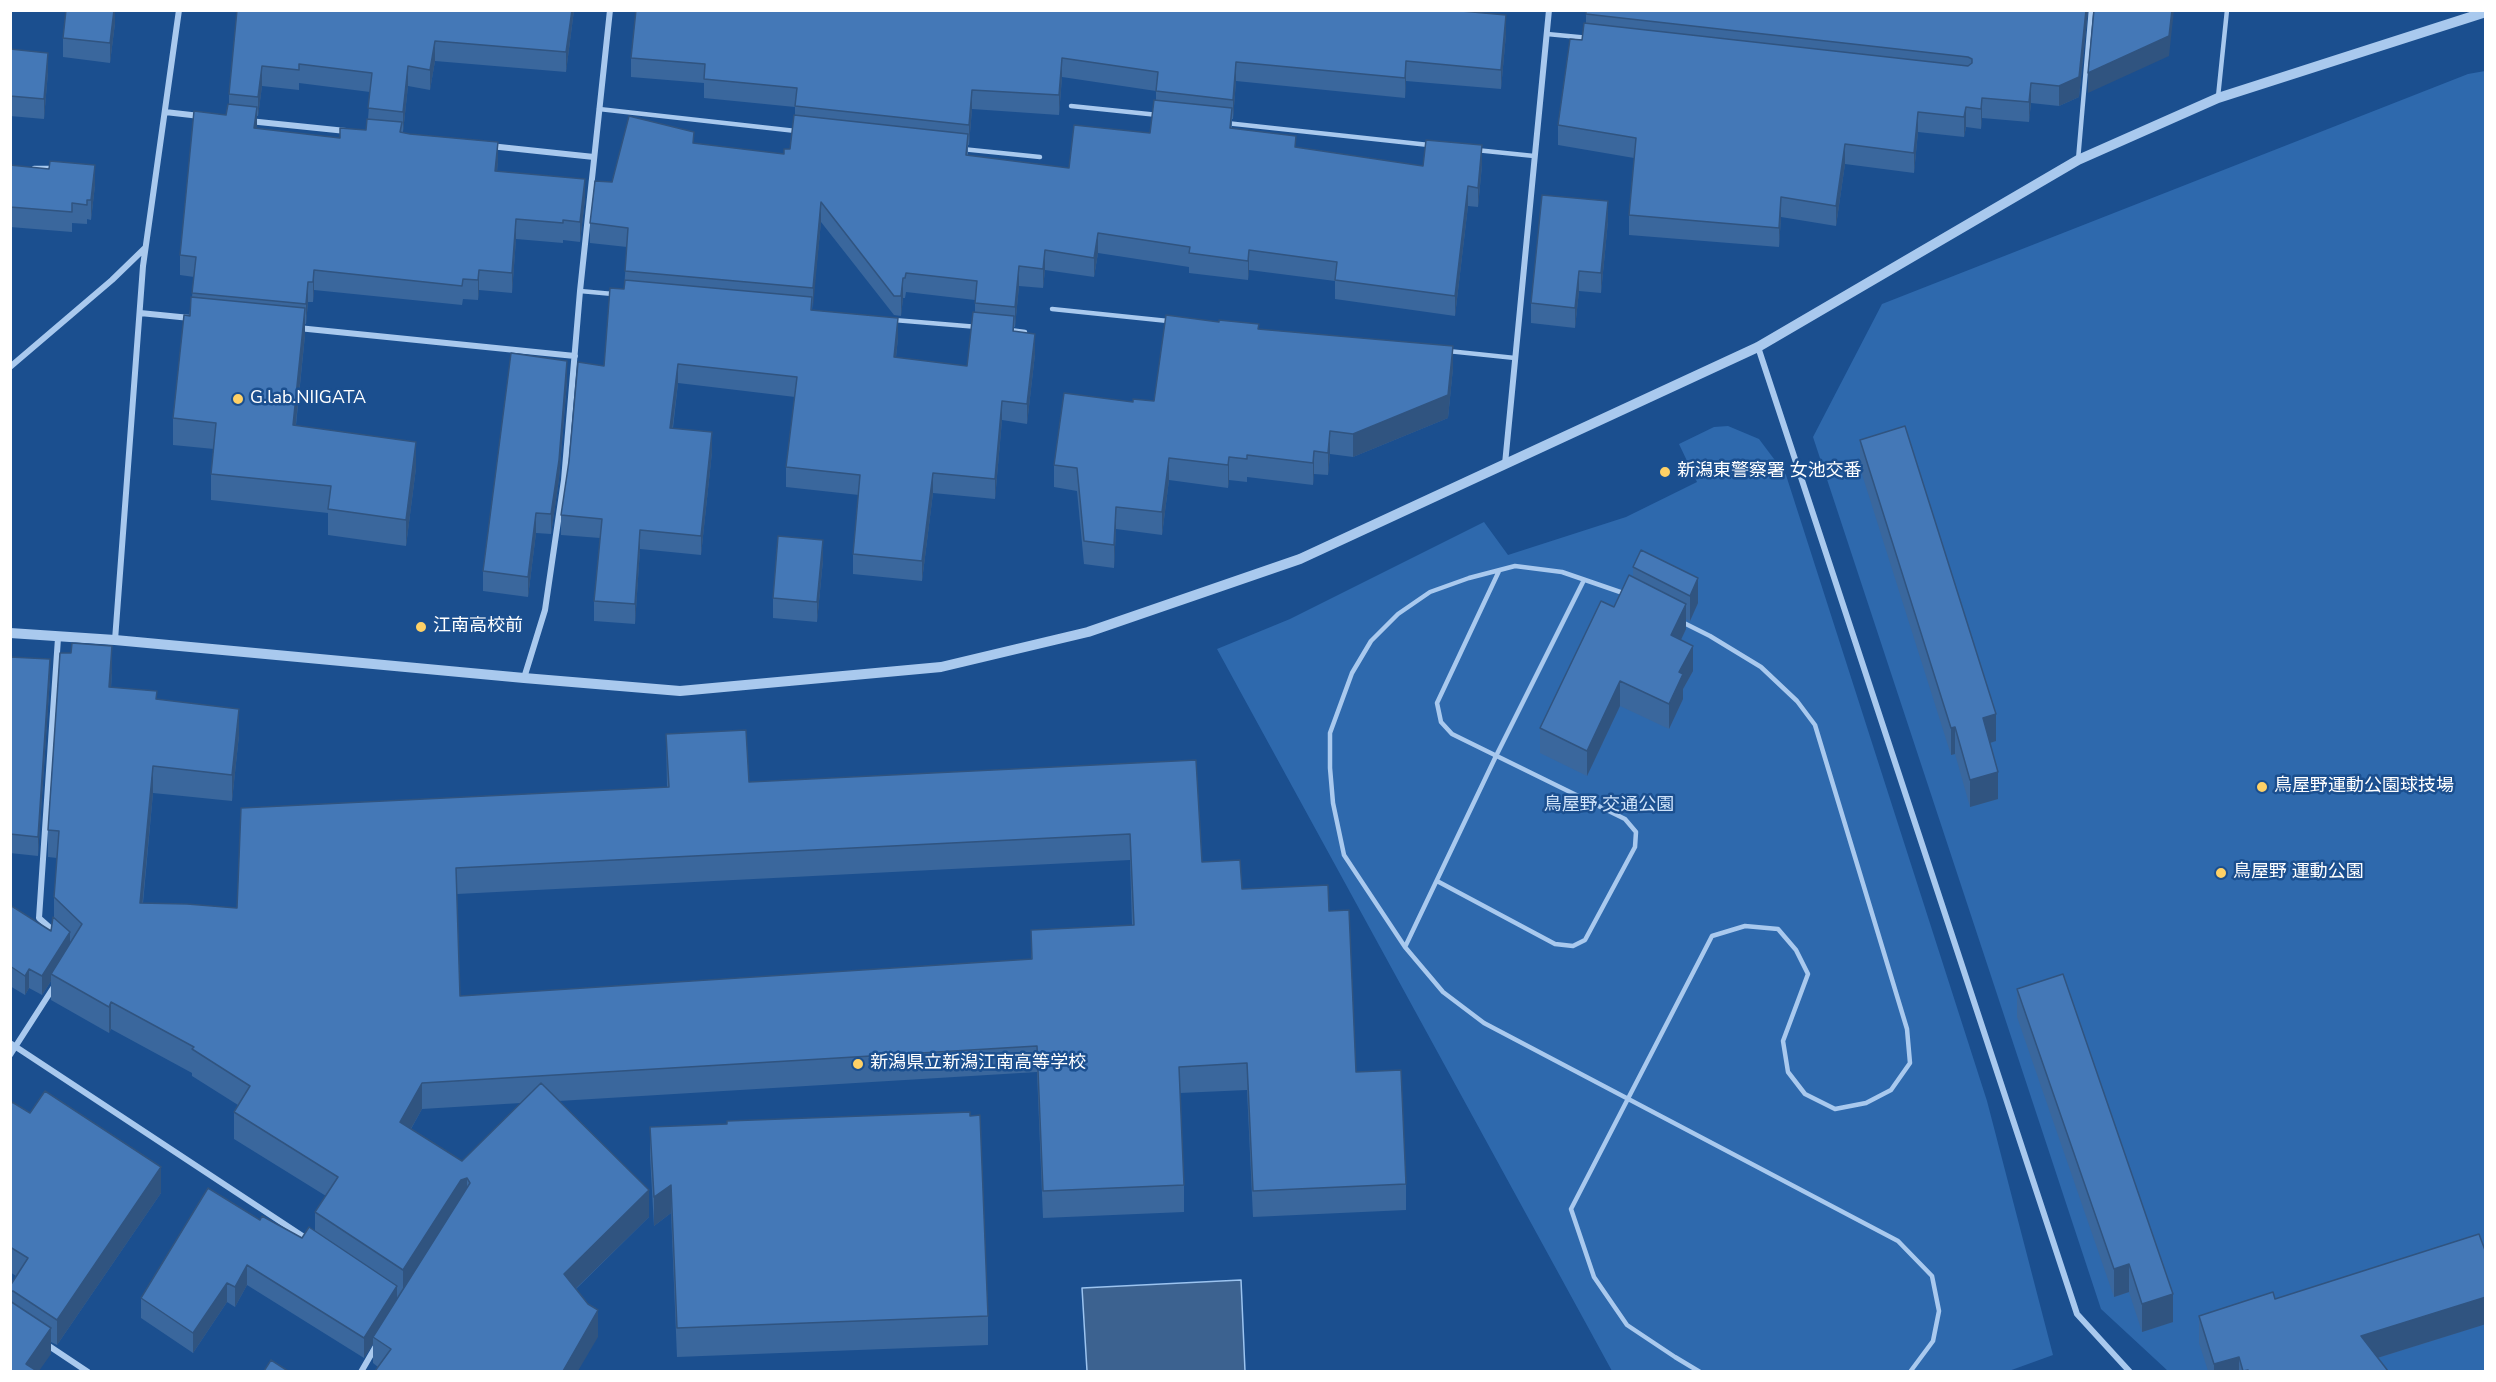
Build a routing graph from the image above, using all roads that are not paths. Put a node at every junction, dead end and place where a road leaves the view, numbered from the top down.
1 (179, 10) edge
2 (610, 10) edge
3 (1549, 10) edge
4 (2091, 10) edge
5 (2227, 10) edge
6 (2486, 12) edge
7 (2472, 13) edge
8 (1546, 34) junction
9 (1593, 39) edge
10 (2218, 98) junction
11 (1071, 106) dead end
12 (599, 109) junction
13 (165, 112) junction
14 (1166, 116) edge
15 (212, 117) edge
16 (236, 119) edge
17 (1214, 122) edge
18 (801, 131) edge
19 (356, 132) edge
20 (487, 146) edge
21 (1439, 146) edge
22 (956, 148) edge
23 (1475, 150) edge
24 (1534, 156) junction
25 (594, 157) junction
26 (1040, 157) dead end
27 (2078, 160) junction
28 (33, 168) edge
29 (55, 168) edge
30 (146, 247) junction
31 (580, 291) junction
32 (615, 294) edge
33 (1052, 309) dead end
34 (140, 313) junction
35 (198, 318) edge
36 (884, 319) edge
37 (1171, 321) edge
38 (292, 328) edge
39 (989, 328) edge
40 (1001, 330) edge
41 (1024, 332) edge
42 (1758, 347) junction
43 (1444, 350) edge
44 (575, 356) junction
45 (1515, 358) junction
46 (10, 366) edge
47 (1504, 464) junction
48 (1499, 570) junction
49 (1584, 579) junction
50 (1630, 596) edge
51 (1680, 621) edge
52 (10, 633) edge
53 (58, 638) junction
54 (115, 640) junction
55 (524, 678) junction
56 (1496, 756) junction
57 (1437, 881) junction
58 (62, 938) edge
59 (1405, 947) junction
60 (59, 979) edge
61 (13, 1044) edge
62 (10, 1056) edge
63 (1629, 1098) junction
64 (314, 1243) edge
65 (39, 1340) edge
66 (379, 1342) edge
67 (88, 1371) edge
68 (361, 1371) edge
69 (1700, 1371) edge
70 (1910, 1371) edge
71 (2130, 1371) edge

1 - 13 street
2 - 12 street
3 - 8 street
4 - 27 lane
5 - 10 lane
6 - 7 street
7 - 10 street
8 - 9 lane
8 - 24 street
10 - 27 street
11 - 14 lane
12 - 18 lane
12 - 25 street
13 - 15 street
13 - 30 street
16 - 19 street
17 - 21 lane
20 - 25 street
22 - 26 lane
23 - 24 lane
24 - 45 street
25 - 31 street
27 - 42 street
28 - 29 lane
30 - 34 street
30 - 46 street
31 - 32 lane
31 - 44 street
33 - 37 lane
34 - 35 street
34 - 54 street
36 - 39 lane
38 - 44 street
40 - 41 lane
42 - 47 street
42 - 71 street
43 - 45 lane
44 - 55 street
45 - 47 street
47 - 55 street
48 - 49 lane
48 - 56 lane
48 - 59 lane
49 - 50 lane
49 - 56 lane
51 - 63 lane
52 - 53 street
53 - 54 street
53 - 58 street
54 - 55 street
56 - 57 lane
56 - 57 lane
57 - 59 lane
59 - 63 lane
60 - 61 street
61 - 62 street
61 - 64 street
63 - 69 lane
63 - 70 lane
65 - 67 street
66 - 68 street

